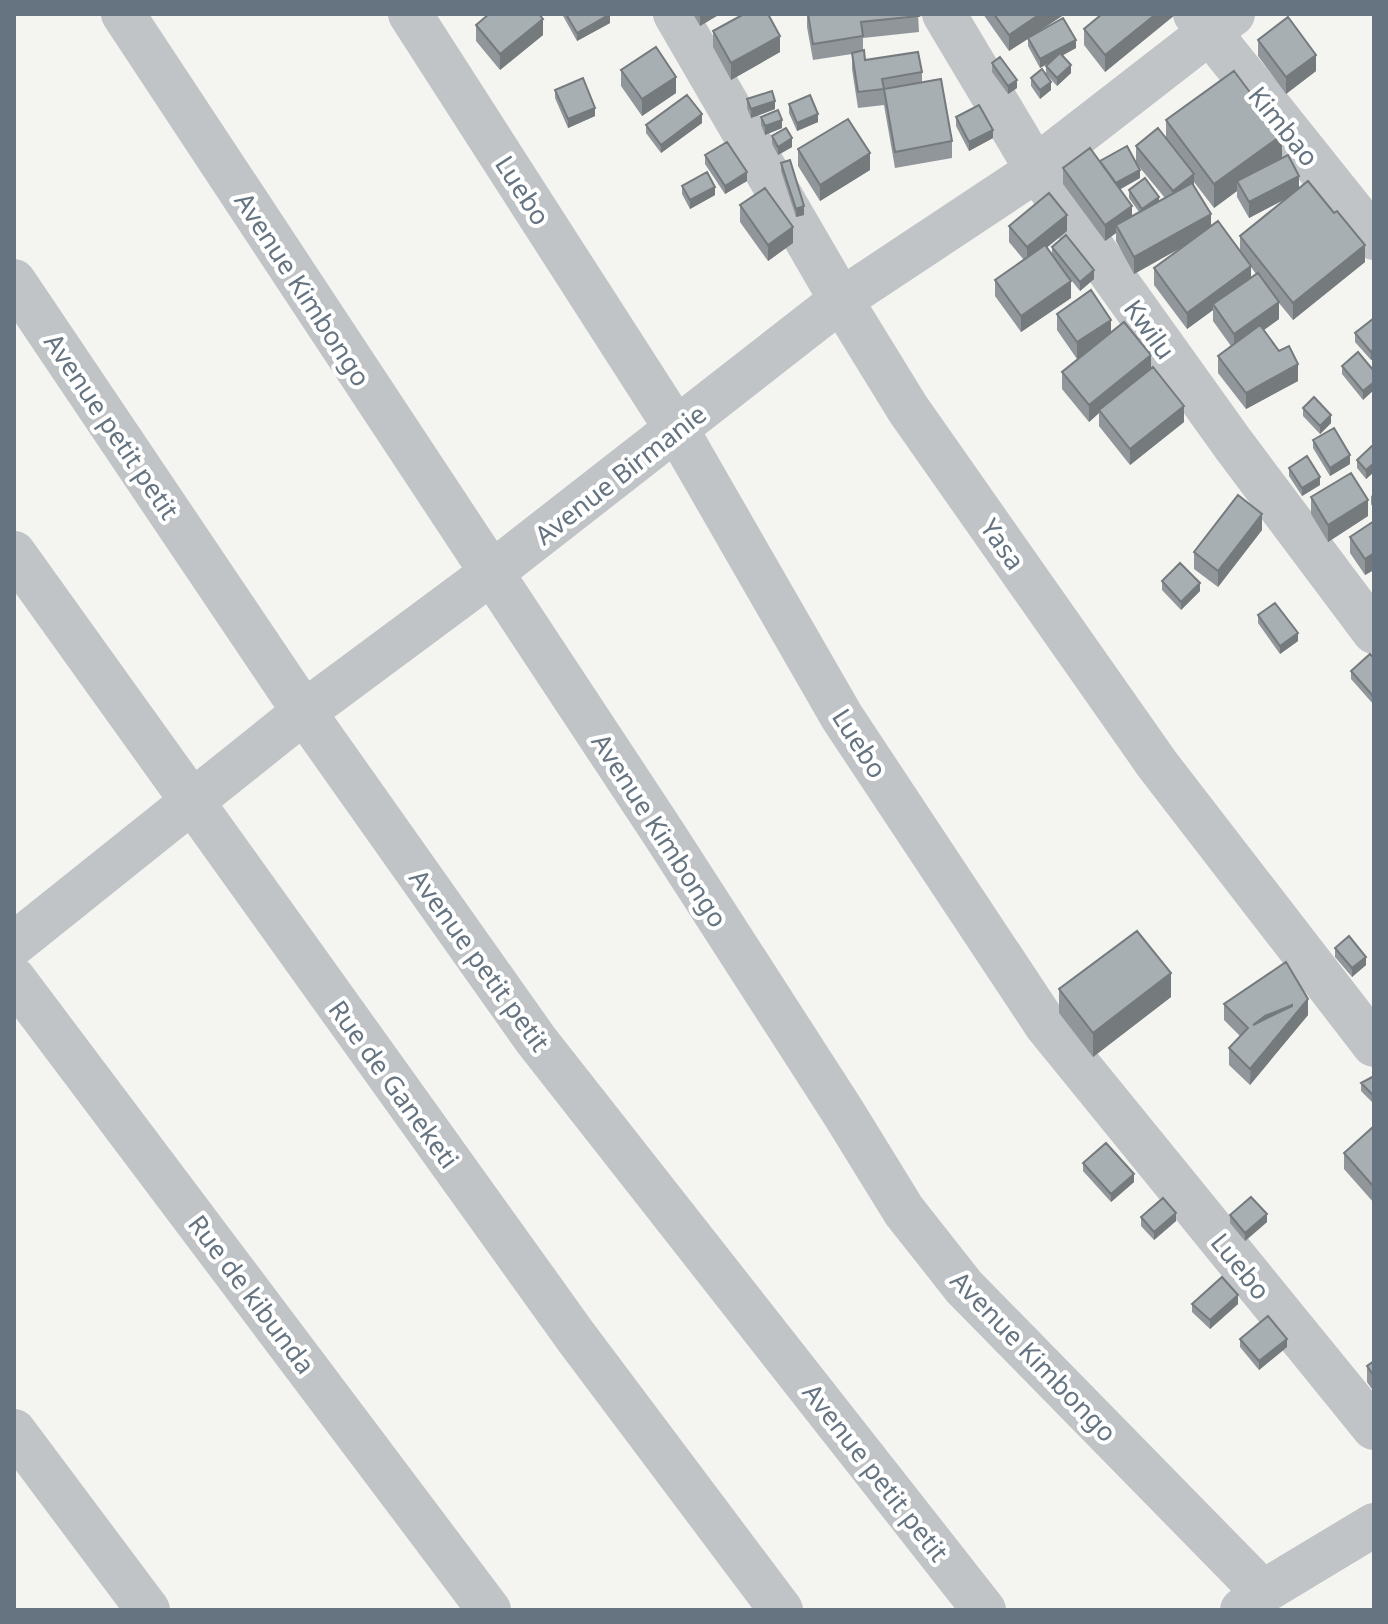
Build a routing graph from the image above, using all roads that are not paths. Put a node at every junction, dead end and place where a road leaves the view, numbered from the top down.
1 (123, 14) edge
2 (410, 14) edge
3 (675, 14) edge
4 (944, 14) edge
5 (1212, 21) edge
6 (1037, 170) junction
7 (1374, 238) edge
8 (14, 281) edge
9 (841, 300) junction
10 (677, 430) junction
11 (14, 553) edge
12 (490, 574) junction
13 (1374, 632) edge
14 (304, 712) junction
15 (192, 803) junction
16 (14, 944) edge
17 (14, 979) edge
18 (1374, 1045) edge
19 (1374, 1428) edge
20 (14, 1431) edge
21 (1374, 1525) edge
22 (1253, 1601) edge
23 (148, 1610) edge
24 (489, 1610) edge
25 (781, 1610) edge
26 (984, 1610) edge

1 - 12 street, Avenue Kimbongo
2 - 10 street, Luebo
3 - 9 street, Yasa
4 - 6 street, Kwilu
5 - 6 street, Avenue Birmanie
5 - 7 street, Kimbao
6 - 9 street, Avenue Birmanie
6 - 13 street, Kwilu
8 - 14 street, Avenue petit petit
9 - 10 street, Avenue Birmanie
9 - 18 street, Yasa
10 - 12 street, Avenue Birmanie
10 - 19 street, Luebo
11 - 15 street, Rue de Ganeketi
12 - 14 street, Avenue Birmanie
12 - 22 street, Avenue Kimbongo
14 - 15 street, Avenue Birmanie
14 - 26 street, Avenue petit petit
15 - 16 street, Avenue Birmanie
15 - 25 street, Rue de Ganeketi
17 - 24 street, Rue de kibunda
20 - 23 street
21 - 22 street

